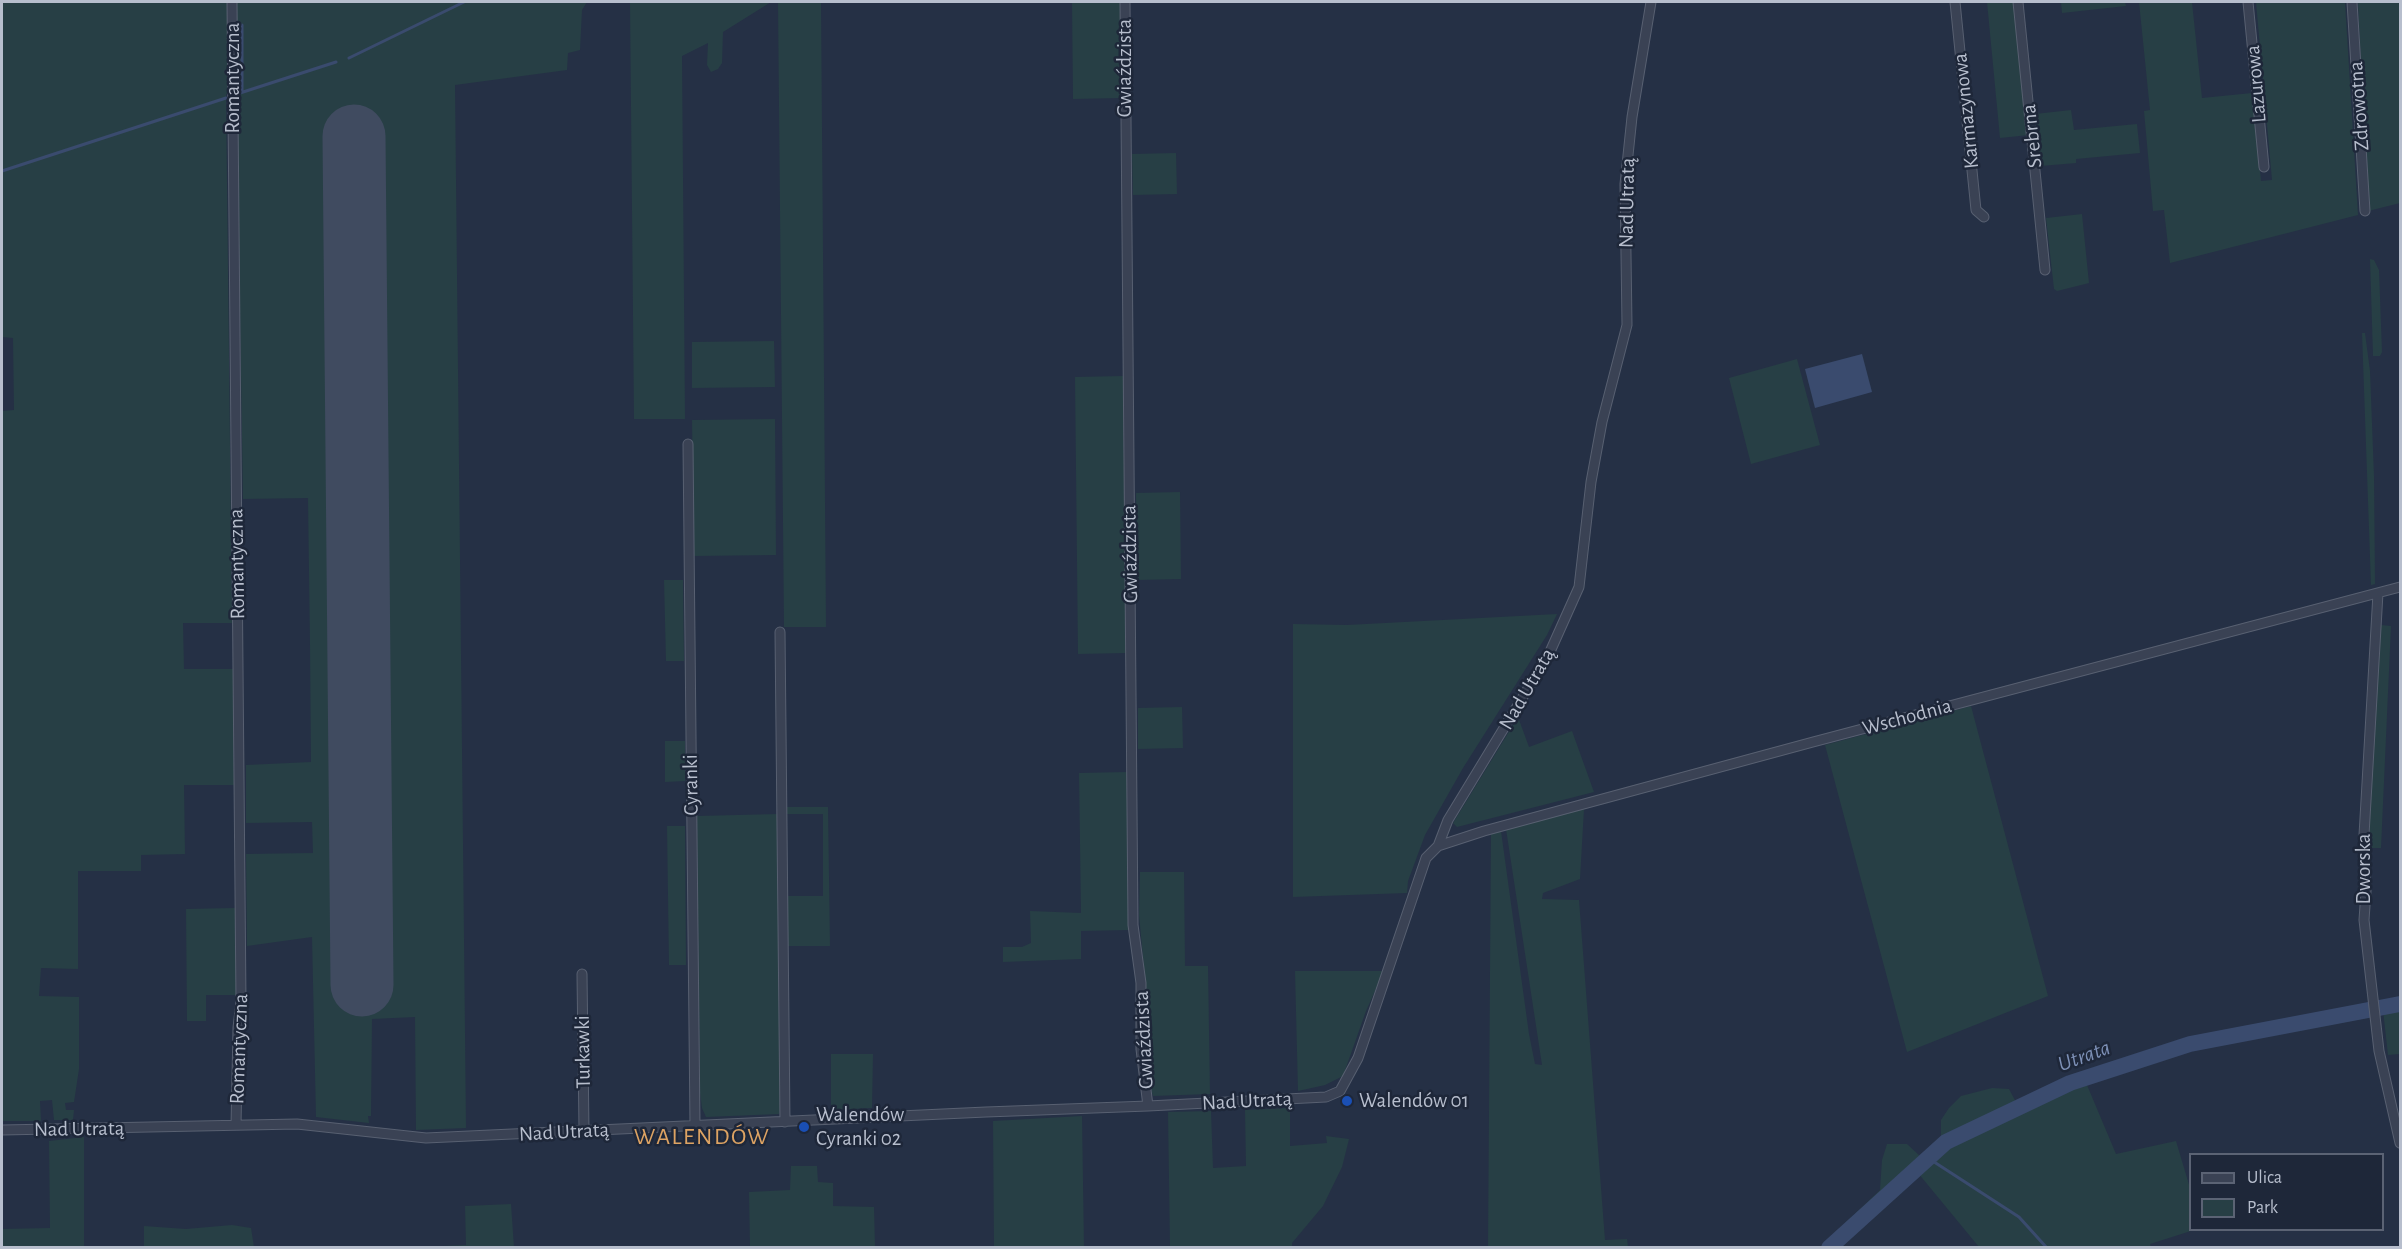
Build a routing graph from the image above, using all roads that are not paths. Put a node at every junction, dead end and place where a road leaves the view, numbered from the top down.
1 (232, 2) edge
2 (1125, 2) edge
3 (1651, 2) edge
4 (1955, 2) edge
5 (2018, 2) edge
6 (2248, 2) edge
7 (2352, 2) edge
8 (2264, 167) dead end
9 (2365, 211) dead end
10 (1984, 217) dead end
11 (2045, 270) dead end
12 (688, 444) dead end
13 (2400, 587) edge
14 (2378, 593) junction
15 (780, 632) dead end
16 (1438, 846) junction
17 (582, 974) dead end
18 (1148, 1106) junction
19 (785, 1122) junction
20 (236, 1125) junction
21 (695, 1126) junction
22 (2, 1130) edge
23 (584, 1131) junction
24 (2400, 1143) edge

1 - 20 street, Romantyczna
2 - 18 street, Gwiaździsta
3 - 16 street, Nad Utratą
4 - 10 street, Karmazynowa
5 - 11 street, Srebrna
6 - 8 street, Lazurowa
7 - 9 street, Zdrowotna
12 - 21 street, Cyranki
13 - 14 street, Wschodnia
14 - 16 street, Wschodnia
14 - 24 street, Dworska
15 - 19 street
16 - 18 street, Nad Utratą
17 - 23 street, Turkawki
18 - 19 street, Nad Utratą
19 - 21 street, Nad Utratą
20 - 22 street, Nad Utratą
20 - 23 street, Nad Utratą
21 - 23 street, Nad Utratą

